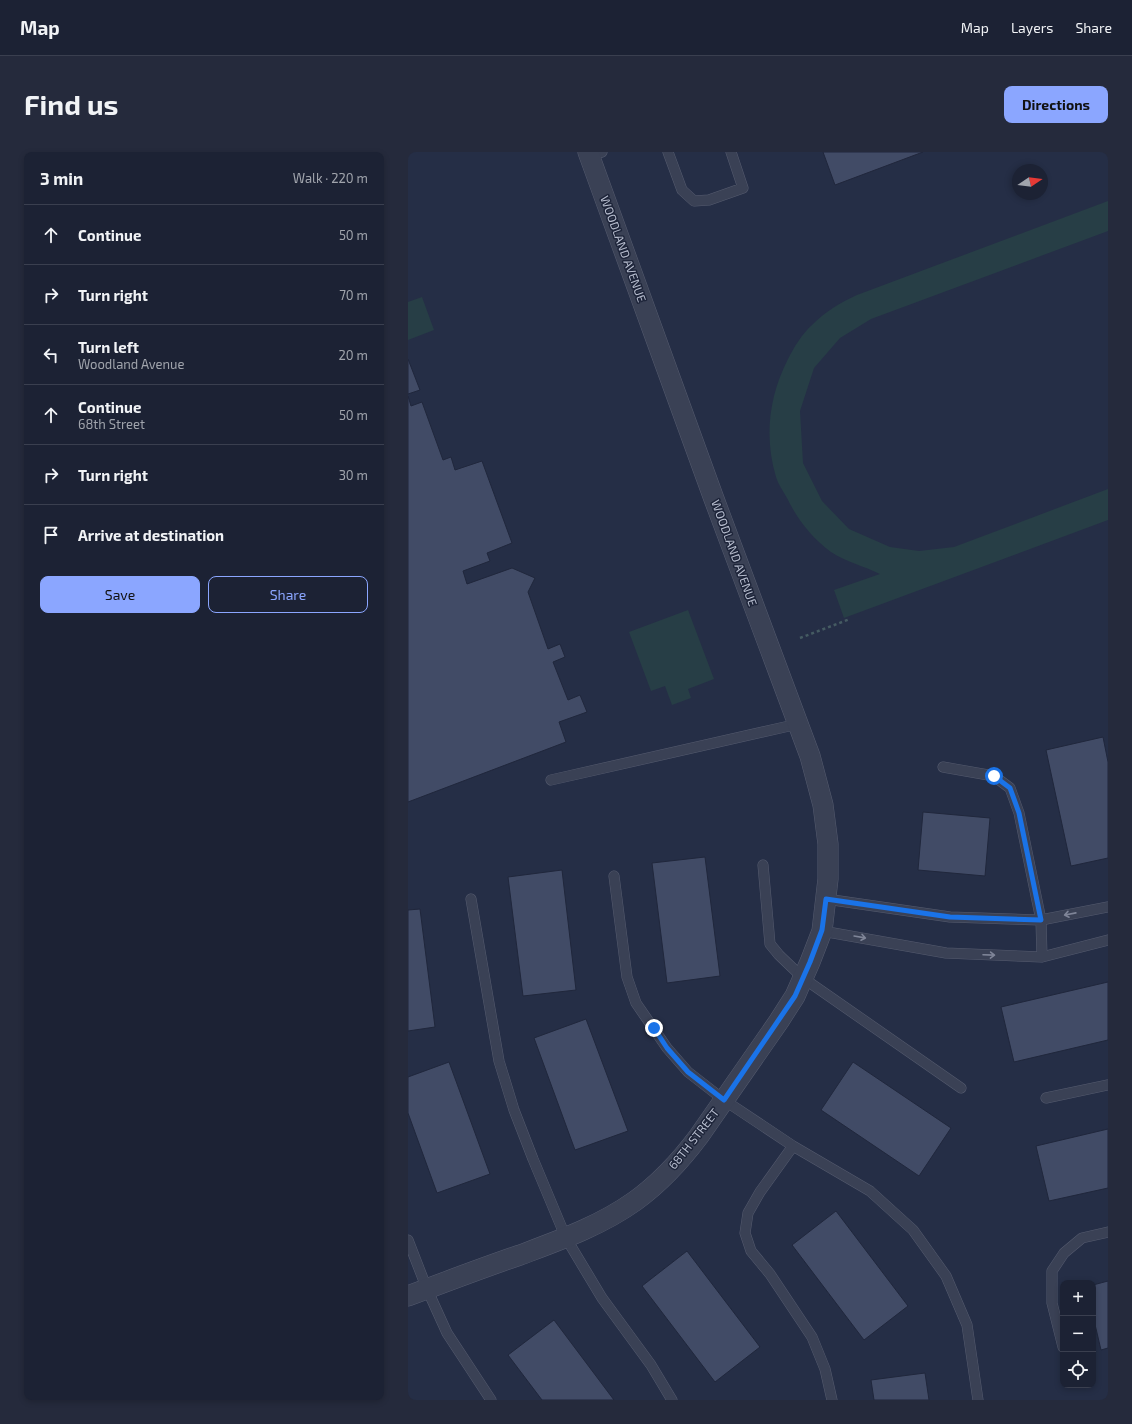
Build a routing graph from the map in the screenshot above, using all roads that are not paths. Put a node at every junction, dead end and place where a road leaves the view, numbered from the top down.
1 (668, 152) edge
2 (731, 152) edge
3 (593, 154) edge
4 (798, 724) junction
5 (943, 767) dead end
6 (551, 780) dead end
7 (763, 865) dead end
8 (614, 876) dead end
9 (471, 899) dead end
10 (826, 899) junction
11 (1108, 907) edge
12 (1041, 920) junction
13 (822, 930) junction
14 (1108, 940) edge
15 (1042, 957) junction
16 (807, 970) junction
17 (1108, 1085) edge
18 (961, 1088) dead end
19 (1046, 1098) dead end
20 (724, 1100) junction
21 (793, 1146) junction
22 (1108, 1232) edge
23 (566, 1238) junction
24 (408, 1240) edge
25 (427, 1289) junction
26 (408, 1296) edge
27 (1060, 1335) edge
28 (491, 1400) edge
29 (672, 1400) edge
30 (832, 1400) edge
31 (978, 1400) edge

1 - 2 lane
3 - 4 street, WOODLAND AVENUE
4 - 6 lane
4 - 10 street, WOODLAND AVENUE
5 - 12 lane
7 - 16 lane
8 - 20 lane
9 - 23 lane
10 - 12 lane
10 - 13 street, WOODLAND AVENUE
11 -> 12 lane
12 - 15 lane
13 -> 15 lane
13 - 16 street, WOODLAND AVENUE
14 - 15 lane
16 - 18 lane
16 - 20 street, 68TH STREET
17 - 19 lane
20 - 21 lane
20 - 23 street, 68TH STREET
21 - 30 lane
21 - 31 lane
22 - 27 lane
23 - 25 street, 68TH STREET
23 - 29 lane
24 - 25 lane
25 - 26 street, 68TH STREET
25 - 28 lane

